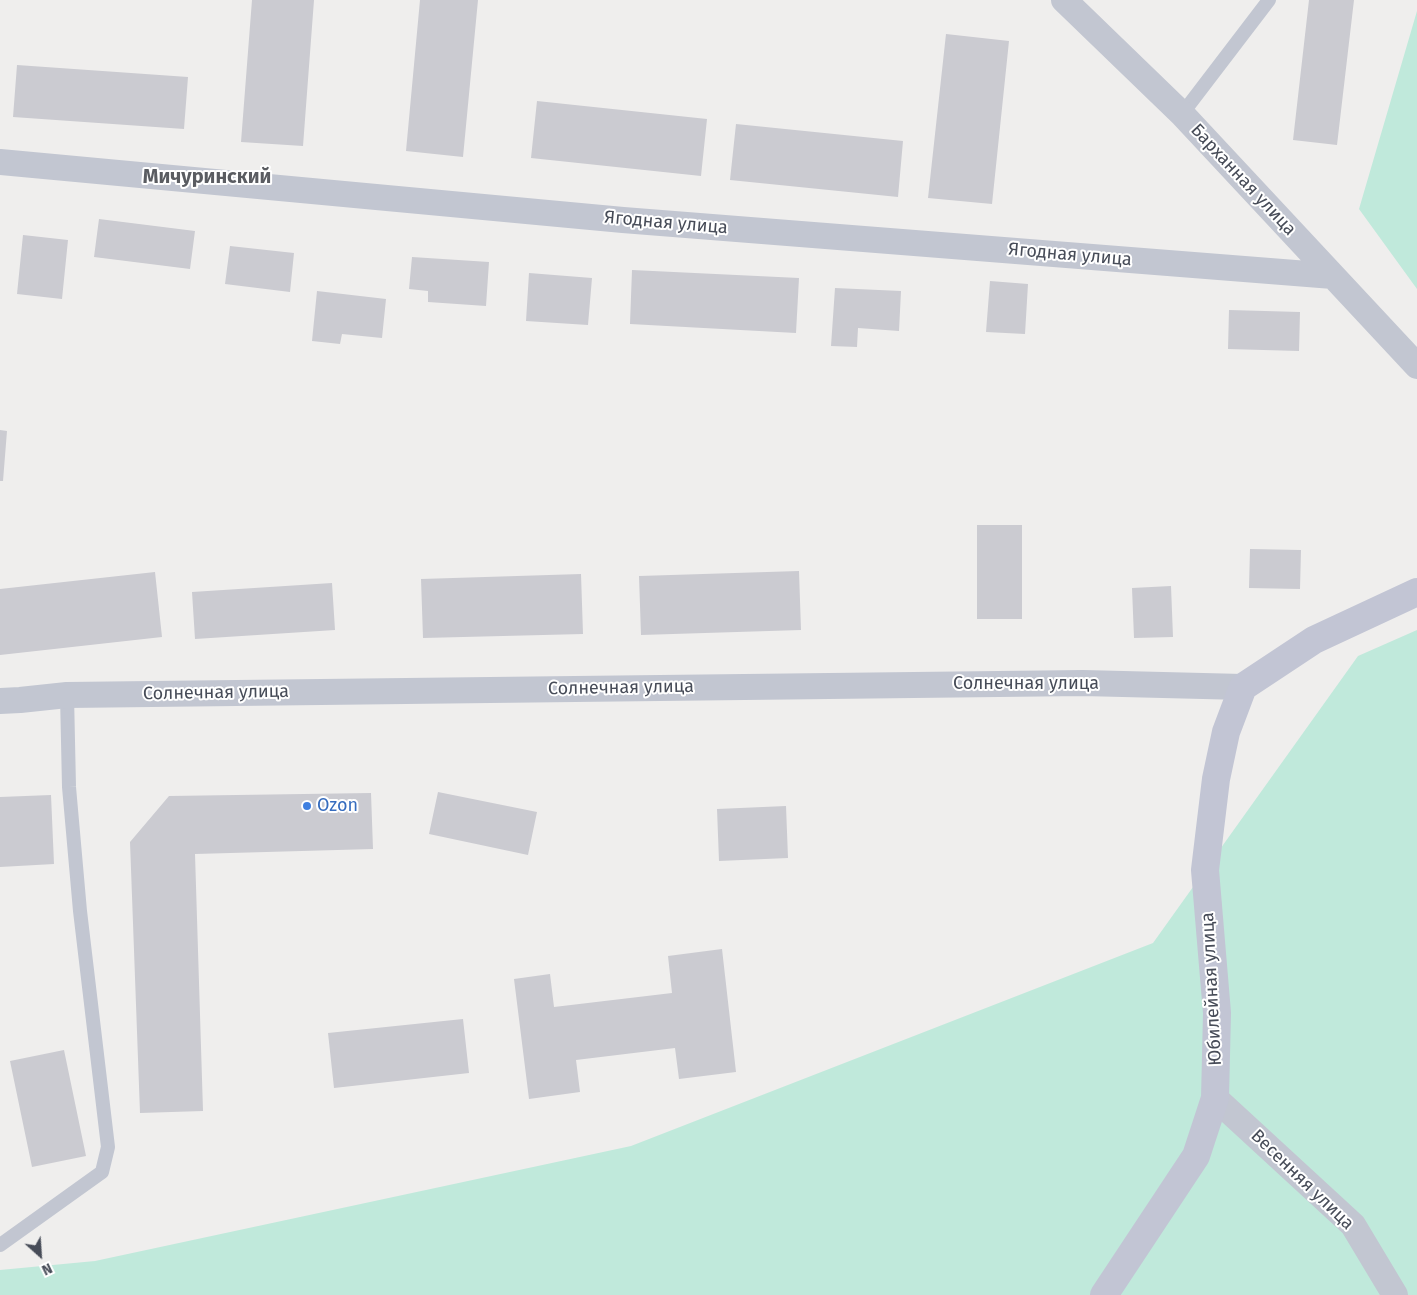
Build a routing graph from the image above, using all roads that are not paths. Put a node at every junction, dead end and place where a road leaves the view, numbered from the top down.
1 (1064, 0) edge
2 (1269, 0) edge
3 (1182, 114) junction
4 (0, 162) edge
5 (1333, 276) junction
6 (1417, 366) edge
7 (1417, 592) edge
8 (1243, 687) junction
9 (68, 695) junction
10 (0, 701) edge
11 (1216, 1098) junction
12 (0, 1245) edge
13 (1104, 1295) edge
14 (1395, 1295) edge

1 - 3 street, Барханная улица
2 - 3 lane
3 - 5 street, Барханная улица
4 - 5 street, Ягодная улица
5 - 6 street, Барханная улица
7 - 8 street
8 - 9 street, Солнечная улица
8 - 11 street, Юбилейная улица
9 - 10 street, Солнечная улица
9 - 12 lane
11 - 13 street, Юбилейная улица
11 - 14 street, Весенняя улица

